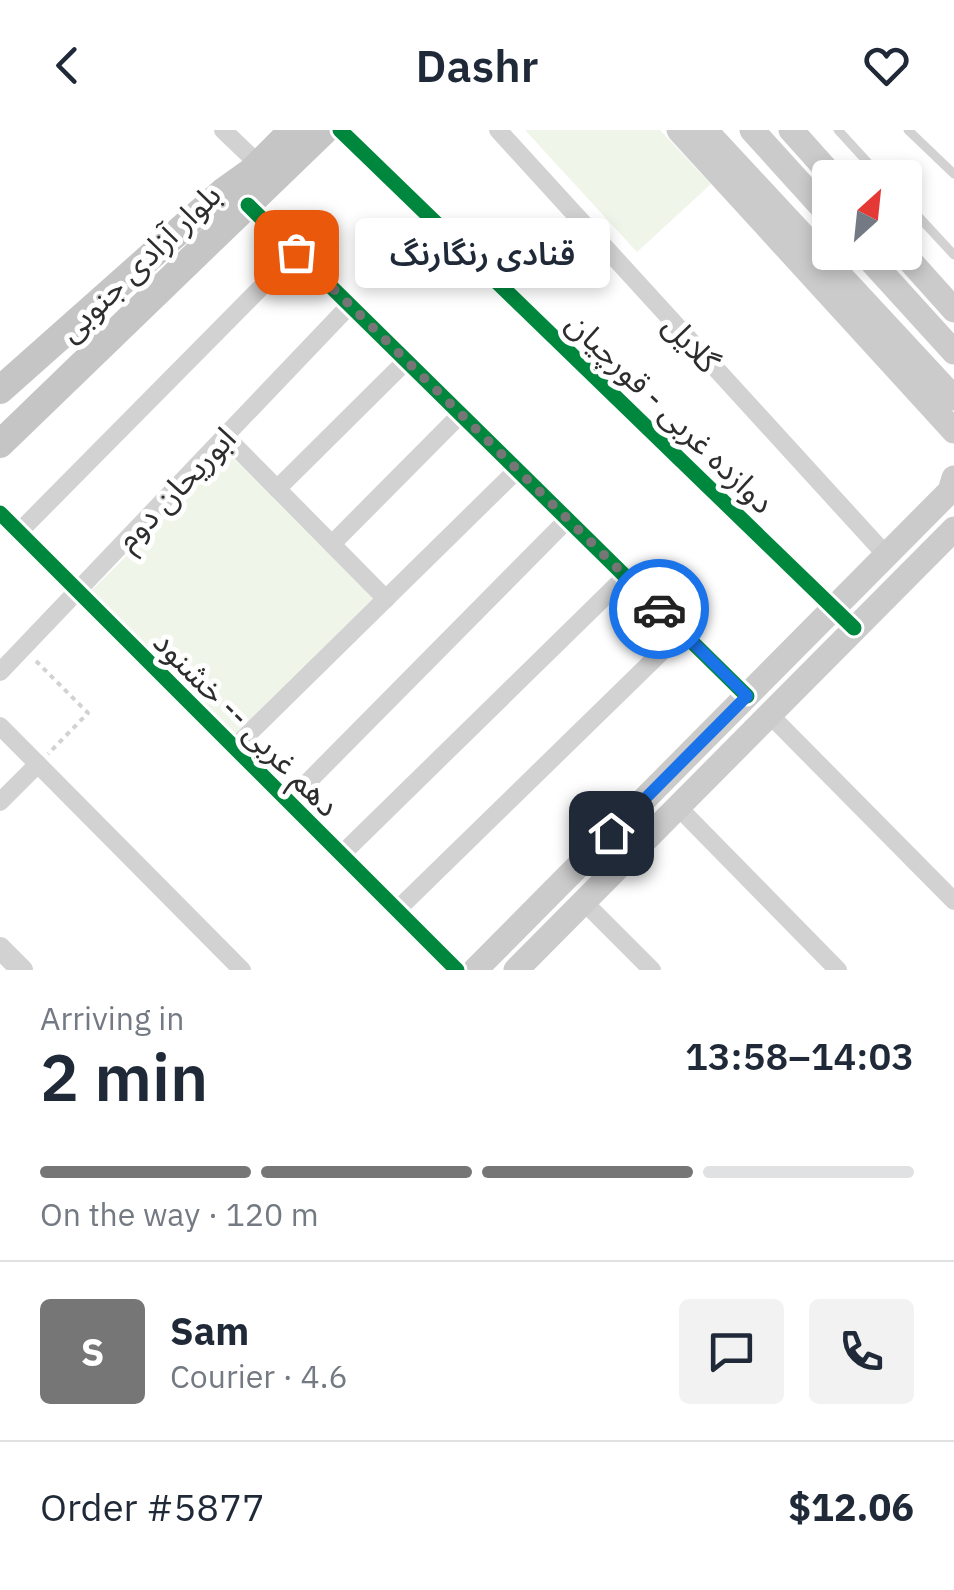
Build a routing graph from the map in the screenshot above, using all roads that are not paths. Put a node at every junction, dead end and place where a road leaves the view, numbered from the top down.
1 (223, 130) edge
2 (266, 130) edge
3 (293, 130) edge
4 (325, 130) edge
5 (340, 130) edge
6 (498, 130) edge
7 (679, 130) edge
8 (705, 130) edge
9 (752, 130) edge
10 (791, 130) edge
11 (838, 130) edge
12 (908, 130) edge
13 (249, 155) junction
14 (818, 160) edge
15 (866, 160) edge
16 (954, 174) edge
17 (812, 196) edge
18 (236, 198) junction
19 (922, 220) edge
20 (296, 252) junction
21 (954, 255) edge
22 (880, 270) edge
23 (920, 270) edge
24 (952, 301) edge
25 (350, 305) junction
26 (954, 352) edge
27 (406, 360) junction
28 (0, 390) edge
29 (954, 398) edge
30 (461, 414) junction
31 (954, 431) edge
32 (225, 436) junction
33 (0, 444) edge
34 (517, 470) junction
35 (954, 478) edge
36 (277, 490) junction
37 (0, 514) edge
38 (568, 520) junction
39 (954, 528) edge
40 (18, 533) junction
41 (332, 544) junction
42 (886, 555) junction
43 (626, 576) junction
44 (77, 592) junction
45 (386, 599) junction
46 (834, 608) junction
47 (854, 628) junction
48 (682, 632) junction
49 (0, 672) edge
50 (747, 696) junction
51 (770, 714) junction
52 (0, 726) edge
53 (234, 748) junction
54 (38, 764) junction
55 (0, 802) edge
56 (288, 802) junction
57 (678, 807) junction
58 (342, 855) junction
59 (954, 901) edge
60 (584, 902) junction
61 (397, 910) junction
62 (0, 948) edge
63 (22, 970) edge
64 (242, 970) edge
65 (457, 970) edge
66 (475, 970) edge
67 (516, 970) edge
68 (652, 970) edge
69 (838, 970) edge

1 - 13 street
2 - 13 main road
3 - 18 main road, بلوار آزادی جنوبی
4 - 18 main road, بلوار آزادی جنوبی
5 - 46 street, دوازده غربی - قورچیان
6 - 42 street, گلایل
7 - 31 main road
8 - 29 main road
9 - 17 main road
10 - 14 main road
11 - 15 lane
12 - 16 lane
13 - 18 main road
18 - 20 street
18 - 28 main road, بلوار آزادی جنوبی
18 - 33 main road, بلوار آزادی جنوبی
19 - 21 lane
20 - 25 street
20 - 40 street
22 - 26 main road
23 - 24 main road
25 - 27 street
25 - 32 street, ابوریحان دوم
27 - 30 street
27 - 36 street
30 - 34 street
30 - 41 street
32 - 36 street
32 - 44 street, ابوریحان دوم
34 - 38 street
34 - 45 street
35 - 42 main road
36 - 41 street
37 - 40 street, دهم غربی -- خشنود
38 - 43 street
38 - 56 street
39 - 47 main road
40 - 44 street, دهم غربی -- خشنود
41 - 45 street
42 - 46 main road
43 - 48 street
43 - 58 street
44 - 49 street, ابوریحان دوم
44 - 53 street, دهم غربی -- خشنود
45 - 53 street
46 - 47 street, دوازده غربی - قورچیان
46 - 50 main road
47 - 51 main road
48 - 50 street
48 - 61 street
50 - 66 main road
51 - 57 main road
51 - 59 street
52 - 54 street
53 - 56 street, دهم غربی -- خشنود
54 - 55 street
54 - 64 street
56 - 58 street, دهم غربی -- خشنود
57 - 60 main road
57 - 69 street
58 - 61 street, دهم غربی -- خشنود
60 - 67 main road
60 - 68 street
61 - 65 street, دهم غربی -- خشنود
62 - 63 street

